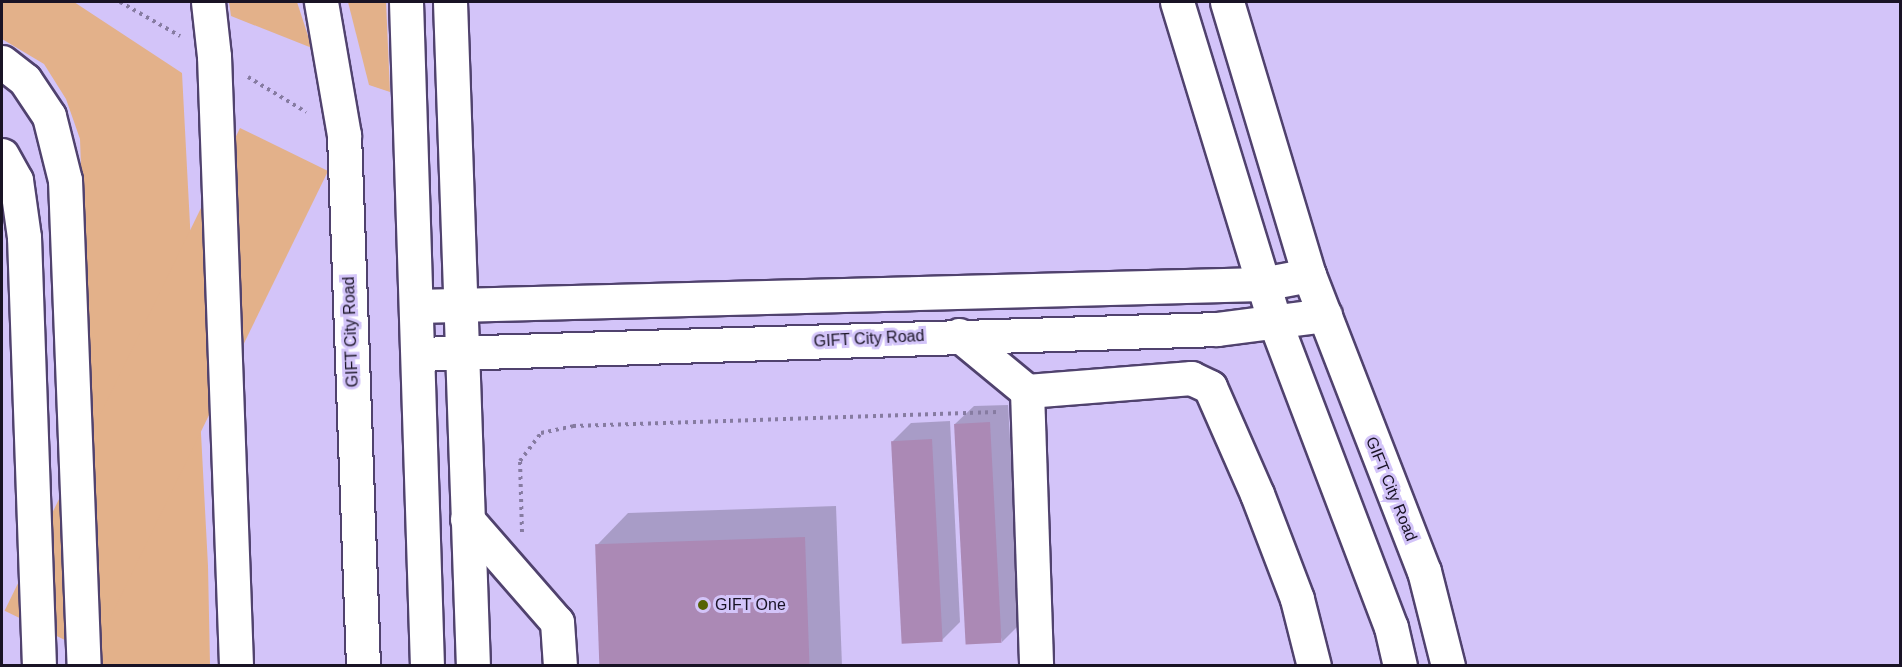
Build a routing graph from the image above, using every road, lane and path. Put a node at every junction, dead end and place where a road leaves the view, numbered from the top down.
1 (120, 2) edge
2 (208, 2) edge
3 (321, 2) edge
4 (406, 2) edge
5 (450, 2) edge
6 (1177, 2) edge
7 (1227, 2) edge
8 (214, 56) junction
9 (2, 62) edge
10 (344, 135) junction
11 (2, 155) edge
12 (1310, 275) junction
13 (1262, 284) junction
14 (417, 306) junction
15 (461, 306) junction
16 (1325, 315) junction
17 (1275, 322) junction
18 (959, 335) junction
19 (419, 354) junction
20 (463, 355) junction
21 (1028, 401) junction
22 (467, 519) junction
23 (524, 584) junction
24 (39, 666) edge
25 (84, 666) edge
26 (236, 666) edge
27 (363, 666) edge
28 (427, 666) edge
29 (473, 666) edge
30 (560, 666) edge
31 (1036, 666) edge
32 (1314, 666) edge
33 (1400, 666) edge
34 (1448, 666) edge

1 - 8 path
2 - 8 street
3 - 10 street, GIFT City Road
4 - 14 street
5 - 15 street
6 - 13 street
7 - 12 street, GIFT City Road
8 - 10 path
8 - 26 street
9 - 25 street
10 - 27 street, GIFT City Road
11 - 24 street
12 - 13 street
12 - 16 street, GIFT City Road
13 - 15 street
13 - 17 street
14 - 15 street
14 - 19 street
15 - 20 street
16 - 17 street, GIFT City Road
16 - 34 street, GIFT City Road
17 - 18 street, GIFT City Road
17 - 33 street
18 - 20 street, GIFT City Road
18 - 21 street
19 - 20 street, GIFT City Road
19 - 28 street
20 - 22 street
21 - 23 path
21 - 31 street
21 - 32 street
22 - 23 street
22 - 29 street
23 - 30 street

